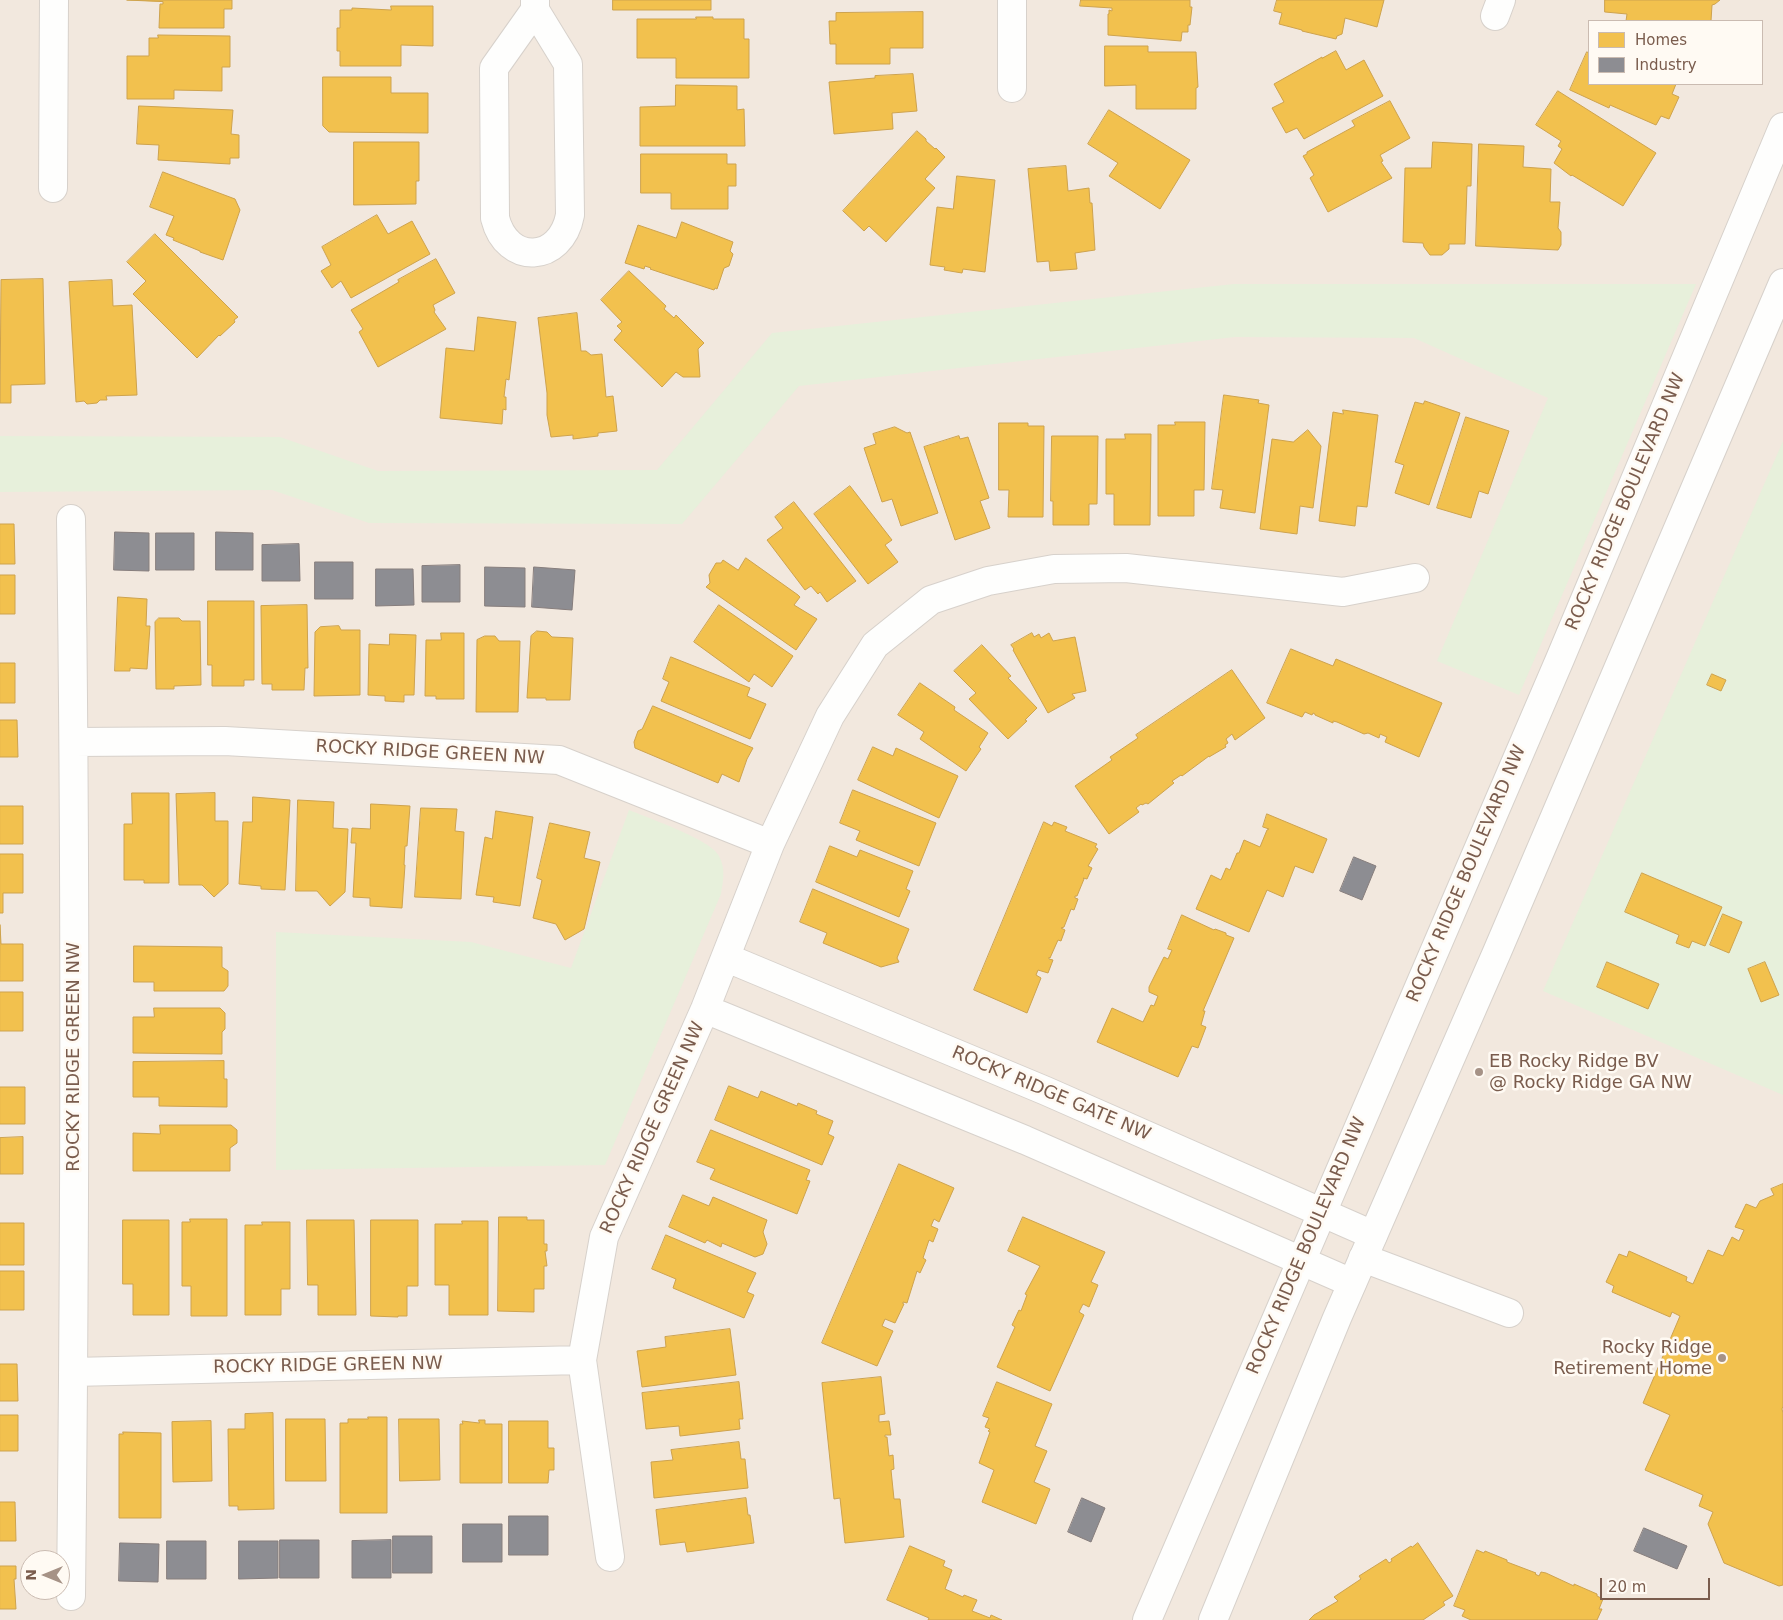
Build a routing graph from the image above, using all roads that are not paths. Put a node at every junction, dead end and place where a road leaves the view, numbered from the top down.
1 (54, 0) edge
2 (1012, 0) edge
3 (535, 5) edge
4 (1012, 88) dead end
5 (1783, 127) edge
6 (53, 188) dead end
7 (1783, 283) edge
8 (71, 519) dead end
9 (1415, 578) dead end
10 (74, 742) junction
11 (770, 844) junction
12 (727, 958) junction
13 (705, 1009) junction
14 (1322, 1213) junction
15 (1368, 1247) junction
16 (1302, 1261) junction
17 (1352, 1283) junction
18 (1508, 1313) dead end
19 (582, 1360) junction
20 (73, 1372) junction
21 (610, 1557) dead end
22 (71, 1596) dead end
23 (1147, 1620) edge
24 (1213, 1620) edge

1 - 6 street
2 - 4 street
3 - 3 street
5 - 14 street, ROCKY RIDGE BOULEVARD NW
7 - 15 street
8 - 10 street, ROCKY RIDGE GREEN NW
9 - 11 street, ROCKY RIDGE GREEN NW
10 - 11 street, ROCKY RIDGE GREEN NW
10 - 20 street, ROCKY RIDGE GREEN NW
11 - 12 street, ROCKY RIDGE GREEN NW
12 - 13 street, ROCKY RIDGE GREEN NW
12 - 14 street, ROCKY RIDGE GATE NW
13 - 16 street
13 - 19 street, ROCKY RIDGE GREEN NW
14 - 15 street, ROCKY RIDGE GATE NW
14 - 16 street, ROCKY RIDGE BOULEVARD NW
15 - 17 street
15 - 18 street, ROCKY RIDGE GATE NW
16 - 17 street
16 - 23 street, ROCKY RIDGE BOULEVARD NW
17 - 24 street
19 - 20 street, ROCKY RIDGE GREEN NW
19 - 21 street, ROCKY RIDGE GREEN NW
20 - 22 street, ROCKY RIDGE GREEN NW

